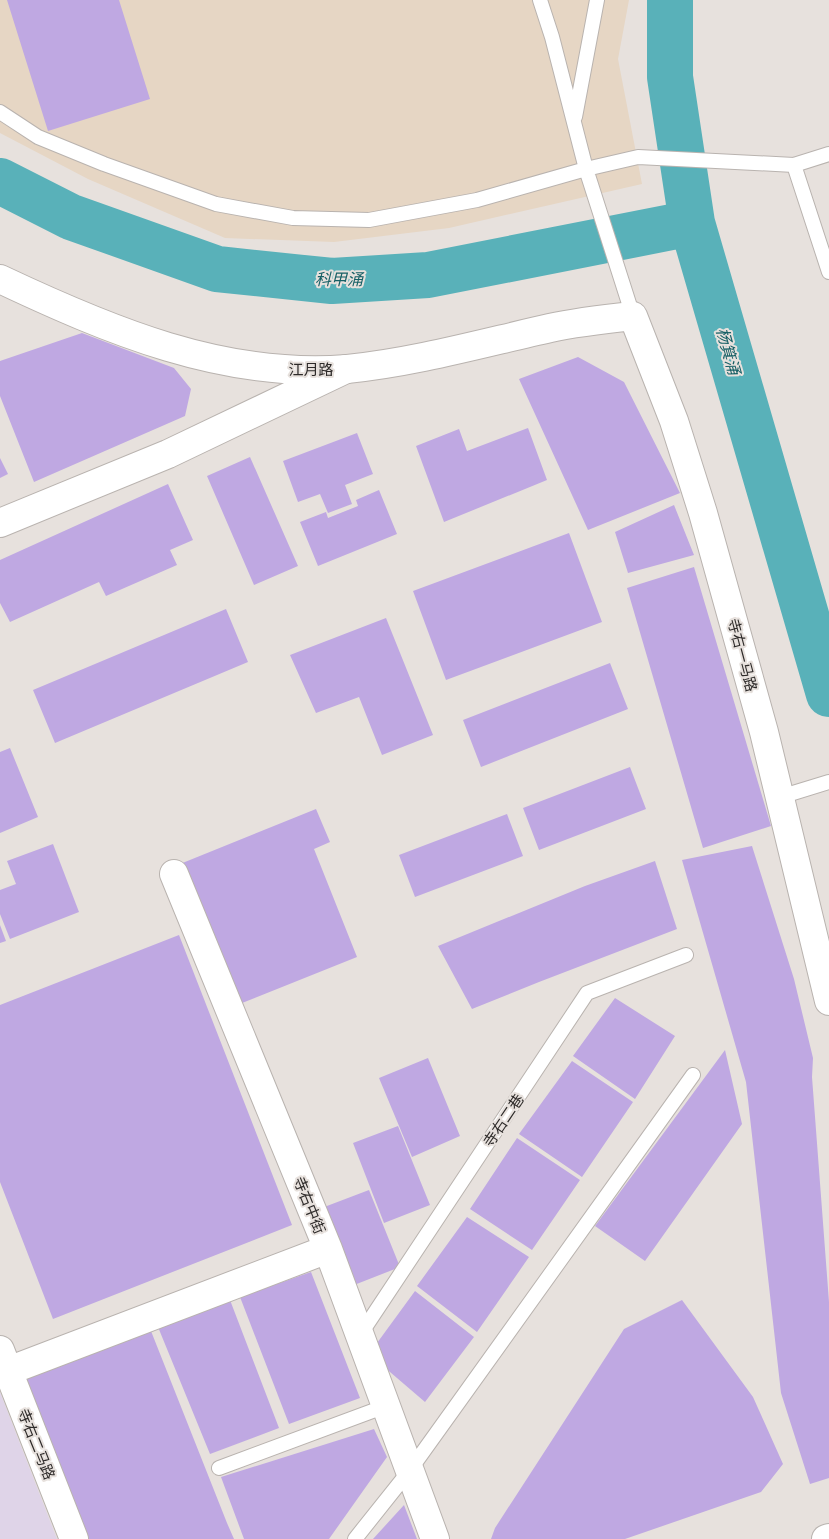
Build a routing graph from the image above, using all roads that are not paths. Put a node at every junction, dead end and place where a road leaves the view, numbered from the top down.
1 (540, 0) edge
2 (597, 0) edge
3 (0, 112) edge
4 (574, 122) junction
5 (829, 154) edge
6 (794, 165) junction
7 (586, 169) junction
8 (829, 272) edge
9 (0, 279) edge
10 (630, 307) junction
11 (346, 369) junction
12 (0, 523) edge
13 (829, 782) edge
14 (780, 797) junction
15 (174, 874) dead end
16 (686, 955) dead end
17 (829, 1001) edge
18 (693, 1075) dead end
19 (328, 1249) junction
20 (360, 1335) junction
21 (4, 1360) edge
22 (386, 1406) junction
23 (219, 1468) dead end
24 (410, 1470) junction
25 (74, 1539) edge
26 (355, 1539) edge
27 (435, 1539) edge

1 - 4 lane
2 - 4 lane
3 - 7 lane
4 - 7 lane
5 - 6 lane
6 - 7 lane
6 - 8 lane
7 - 10 lane
9 - 11 street, 江月路
10 - 11 street, 江月路
10 - 14 street, 寺右一马路
11 - 12 street
13 - 14 lane
14 - 17 street, 寺右一马路
15 - 19 street, 寺右中街
16 - 20 lane, 寺右二巷
18 - 24 lane
19 - 20 street, 寺右中街
19 - 21 street
20 - 22 street, 寺右中街
21 - 25 street, 寺右二马路
22 - 23 lane
22 - 24 street, 寺右中街
24 - 26 lane
24 - 27 street, 寺右中街

